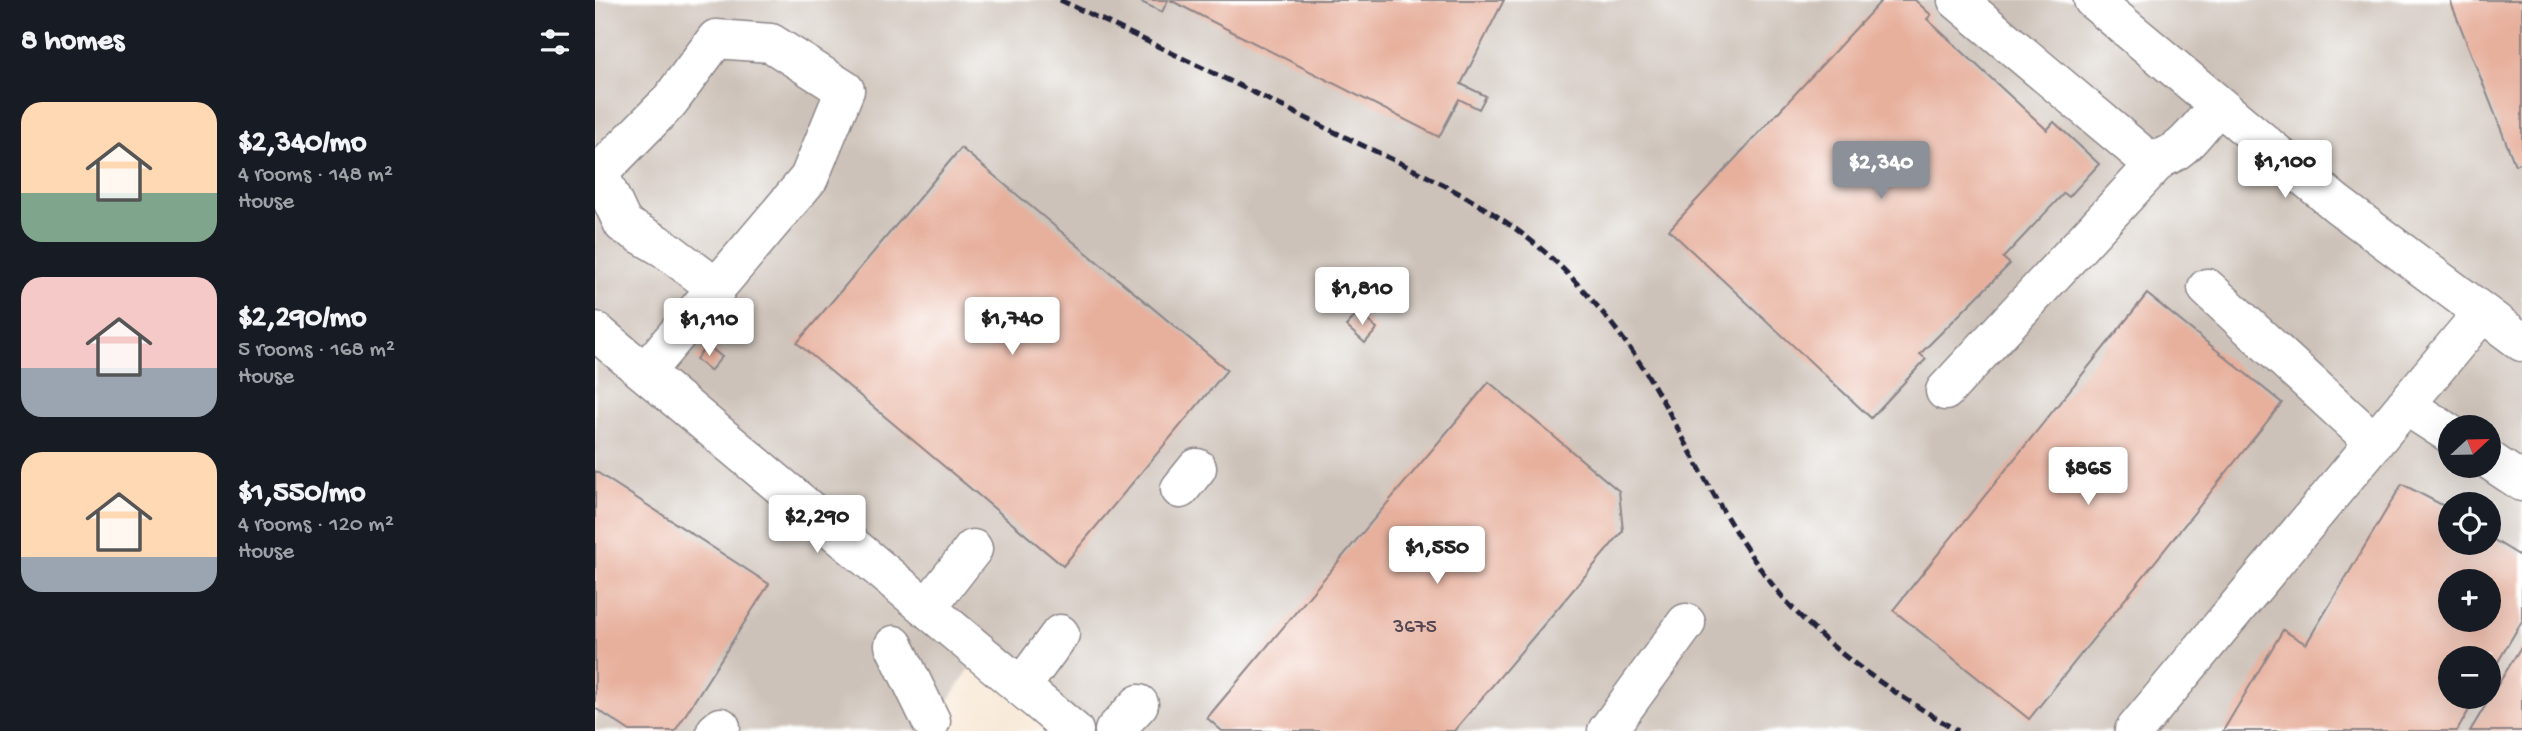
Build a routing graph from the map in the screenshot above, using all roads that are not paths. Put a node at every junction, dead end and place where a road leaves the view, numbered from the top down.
1 (1957, 0) edge
2 (2094, 0) edge
3 (2217, 106) junction
4 (2159, 160) junction
5 (717, 288) junction
6 (2207, 288) dead end
7 (2482, 313) junction
8 (595, 331) edge
9 (2522, 342) edge
10 (645, 372) junction
11 (1945, 391) dead end
12 (2405, 405) junction
13 (2438, 426) edge
14 (2374, 442) junction
15 (2501, 468) edge
16 (2522, 482) edge
17 (973, 549) dead end
18 (927, 608) junction
19 (1686, 622) dead end
20 (1060, 634) dead end
21 (894, 645) dead end
22 (1021, 687) junction
23 (931, 721) dead end
24 (1074, 731) edge
25 (1607, 731) edge
26 (2134, 731) edge

1 - 4 street
2 - 3 street
3 - 4 street
3 - 7 street
4 - 11 street
5 - 5 street
5 - 10 street
6 - 14 street
7 - 9 street
7 - 12 street
8 - 10 street
10 - 18 street
12 - 13 street
12 - 14 street
14 - 26 street
15 - 16 street
17 - 18 street
18 - 22 street
19 - 25 street
20 - 22 street
21 - 23 street
22 - 24 street

